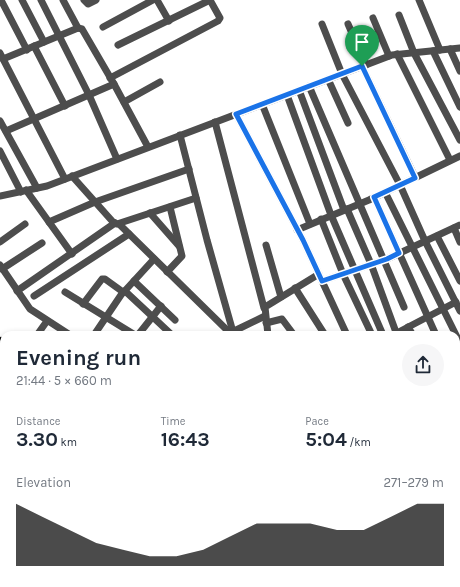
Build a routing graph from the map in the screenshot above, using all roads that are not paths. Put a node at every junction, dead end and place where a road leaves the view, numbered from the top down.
1 (1, 0) edge
2 (22, 0) edge
3 (41, 0) edge
4 (63, 0) edge
5 (84, 0) edge
6 (96, 0) edge
7 (157, 0) edge
8 (210, 0) edge
9 (419, 0) edge
10 (399, 15) dead end
11 (373, 18) dead end
12 (169, 21) junction
13 (322, 24) dead end
14 (348, 24) dead end
15 (104, 27) dead end
16 (78, 28) junction
17 (60, 36) junction
18 (44, 42) junction
19 (118, 45) dead end
20 (34, 46) junction
21 (460, 48) edge
22 (450, 49) junction
23 (27, 50) junction
24 (437, 50) junction
25 (414, 53) junction
26 (393, 55) junction
27 (1, 56) edge
28 (364, 65) junction
29 (460, 71) edge
30 (342, 74) junction
31 (328, 79) junction
32 (112, 81) junction
33 (160, 82) dead end
34 (310, 86) junction
35 (299, 90) junction
36 (287, 94) junction
37 (89, 95) junction
38 (124, 102) junction
39 (262, 104) junction
40 (65, 106) junction
41 (460, 107) edge
42 (236, 114) junction
43 (34, 119) junction
44 (215, 122) junction
45 (348, 123) dead end
46 (2, 127) edge
47 (180, 135) junction
48 (460, 140) edge
49 (148, 147) junction
50 (0, 150) edge
51 (460, 156) edge
52 (117, 159) junction
53 (450, 160) junction
54 (189, 169) junction
55 (68, 177) junction
56 (415, 178) junction
57 (400, 185) junction
58 (37, 188) junction
59 (24, 191) junction
60 (386, 192) junction
61 (0, 196) edge
62 (374, 197) junction
63 (196, 198) junction
64 (95, 202) junction
65 (359, 204) junction
66 (170, 207) junction
67 (345, 209) junction
68 (150, 214) junction
69 (331, 215) junction
70 (322, 219) junction
71 (49, 222) junction
72 (25, 224) dead end
73 (117, 224) junction
74 (310, 224) junction
75 (457, 227) edge
76 (297, 230) junction
77 (129, 234) junction
78 (437, 236) junction
79 (425, 241) junction
80 (0, 242) edge
81 (460, 242) edge
82 (42, 243) dead end
83 (266, 245) dead end
84 (413, 247) junction
85 (180, 248) junction
86 (399, 253) junction
87 (72, 254) junction
88 (154, 259) junction
89 (385, 259) junction
90 (371, 264) junction
91 (1, 267) edge
92 (356, 270) junction
93 (167, 272) junction
94 (343, 274) junction
95 (320, 278) junction
96 (134, 281) junction
97 (460, 281) edge
98 (295, 288) junction
99 (17, 291) junction
100 (65, 292) dead end
101 (124, 292) junction
102 (34, 296) dead end
103 (280, 297) junction
104 (456, 302) junction
105 (83, 304) junction
106 (161, 306) junction
107 (404, 307) dead end
108 (264, 308) junction
109 (443, 308) junction
110 (460, 311) edge
111 (152, 317) junction
112 (428, 317) junction
113 (106, 318) junction
114 (266, 319) junction
115 (175, 320) dead end
116 (47, 321) junction
117 (408, 327) junction
118 (40, 331) edge
119 (63, 331) edge
120 (97, 331) edge
121 (127, 331) edge
122 (141, 331) edge
123 (168, 331) edge
124 (227, 331) edge
125 (230, 331) edge
126 (236, 331) edge
127 (268, 331) edge
128 (291, 331) edge
129 (322, 331) edge
130 (344, 331) edge
131 (370, 331) edge
132 (381, 331) edge
133 (394, 331) edge
134 (401, 331) edge
135 (410, 331) edge
136 (434, 331) edge
137 (454, 331) edge

1 - 23 street
2 - 18 street
3 - 17 street
4 - 16 street
5 - 6 street
7 - 12 street
7 - 15 street
8 - 12 street
8 - 32 street
9 - 24 street
10 - 25 street
11 - 26 street
12 - 19 street
13 - 30 street
14 - 28 street
16 - 17 street
16 - 32 street
17 - 18 street
17 - 37 street
18 - 20 street
20 - 23 street
20 - 40 street
21 - 22 street
22 - 24 street
22 - 29 street
23 - 27 street
24 - 25 street
24 - 41 street
25 - 26 street
25 - 48 street
26 - 28 street
26 - 53 street
27 - 43 street
28 - 30 street
28 - 56 street
30 - 31 street
30 - 57 street
31 - 34 street
31 - 45 street
32 - 37 street
32 - 38 street
33 - 38 street
34 - 35 street
34 - 65 street
35 - 36 street
35 - 67 street
36 - 39 street
36 - 69 street
37 - 40 street
37 - 52 street
38 - 49 street
39 - 42 street
39 - 74 street
40 - 43 street
42 - 44 street
42 - 76 street
43 - 46 street
43 - 55 street
44 - 47 street
44 - 108 street
46 - 58 street
47 - 49 street
47 - 54 street
49 - 52 street
50 - 59 street
51 - 53 street
52 - 55 street
53 - 56 street
54 - 63 street
54 - 64 street
55 - 58 street
55 - 64 street
56 - 57 street
57 - 60 street
57 - 79 street
58 - 59 street
59 - 61 street
59 - 71 street
60 - 62 street
60 - 84 street
62 - 65 street
62 - 86 street
63 - 66 street
63 - 125 street
64 - 71 street
64 - 73 street
65 - 67 street
65 - 89 street
66 - 68 street
66 - 85 street
67 - 69 street
67 - 90 street
68 - 73 street
68 - 85 street
69 - 70 street
69 - 92 street
70 - 74 street
70 - 94 street
71 - 87 street
72 - 80 street
73 - 77 street
73 - 87 street
74 - 76 street
75 - 78 street
75 - 81 street
76 - 95 street
77 - 88 street
77 - 102 street
78 - 79 street
78 - 97 street
79 - 84 street
79 - 104 street
82 - 91 street
83 - 103 street
84 - 86 street
84 - 109 street
85 - 93 street
86 - 89 street
86 - 112 street
87 - 99 street
88 - 93 street
88 - 96 street
89 - 90 street
89 - 107 street
90 - 92 street
90 - 133 street
91 - 99 street
92 - 94 street
92 - 132 street
93 - 124 street
94 - 95 street
94 - 131 street
95 - 98 street
95 - 130 street
96 - 101 street
96 - 106 street
98 - 103 street
98 - 129 street
99 - 116 street
100 - 105 street
101 - 105 street
101 - 111 street
101 - 113 street
103 - 108 street
104 - 109 street
104 - 110 street
105 - 113 street
106 - 111 street
106 - 115 street
108 - 114 street
109 - 112 street
109 - 137 street
111 - 122 street
111 - 123 street
112 - 117 street
112 - 136 street
113 - 120 street
113 - 121 street
114 - 126 street
114 - 127 street
114 - 128 street
116 - 118 street
116 - 119 street
117 - 134 street
117 - 135 street

